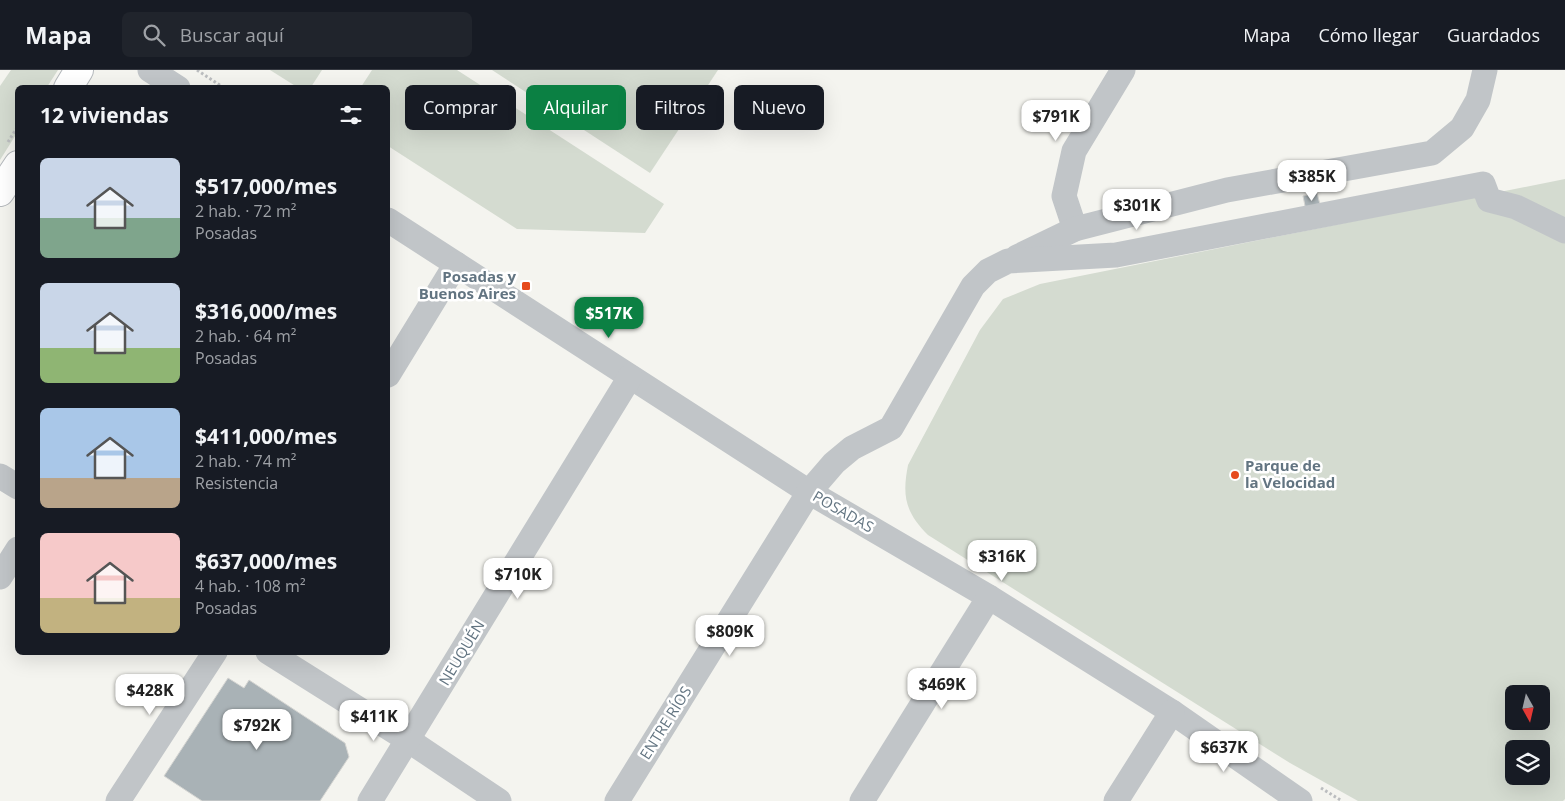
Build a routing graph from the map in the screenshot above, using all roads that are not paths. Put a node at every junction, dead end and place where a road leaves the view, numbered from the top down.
1 (80, 70) edge
2 (150, 70) edge
3 (1123, 70) edge
4 (1484, 70) edge
5 (70, 85) edge
6 (173, 85) edge
7 (15, 170) edge
8 (0, 192) edge
9 (390, 221) edge
10 (1075, 229) junction
11 (1565, 231) edge
12 (1008, 261) junction
13 (456, 264) junction
14 (390, 372) edge
15 (630, 377) junction
16 (0, 476) edge
17 (15, 485) edge
18 (808, 492) junction
19 (15, 554) edge
20 (0, 577) edge
21 (989, 597) junction
22 (213, 655) edge
23 (273, 655) edge
24 (1172, 712) junction
25 (408, 740) junction
26 (118, 801) edge
27 (370, 801) edge
28 (499, 801) edge
29 (617, 801) edge
30 (862, 801) edge
31 (1116, 801) edge
32 (1300, 801) edge

1 - 5 main road
2 - 6 street
3 - 10 street
4 - 10 street, ENTRE RÍOS
7 - 8 main road
9 - 13 street, POSADAS
10 - 12 street, ENTRE RÍOS
11 - 12 street
12 - 18 street, ENTRE RÍOS
13 - 14 street
13 - 15 street, POSADAS
15 - 18 street, POSADAS
15 - 25 street, NEUQUÉN
16 - 17 street
18 - 21 street, POSADAS
18 - 29 street, ENTRE RÍOS
19 - 20 street
21 - 24 street, POSADAS
21 - 30 street
22 - 26 street
23 - 25 street
24 - 31 street
24 - 32 street, POSADAS
25 - 27 street, NEUQUÉN
25 - 28 street

